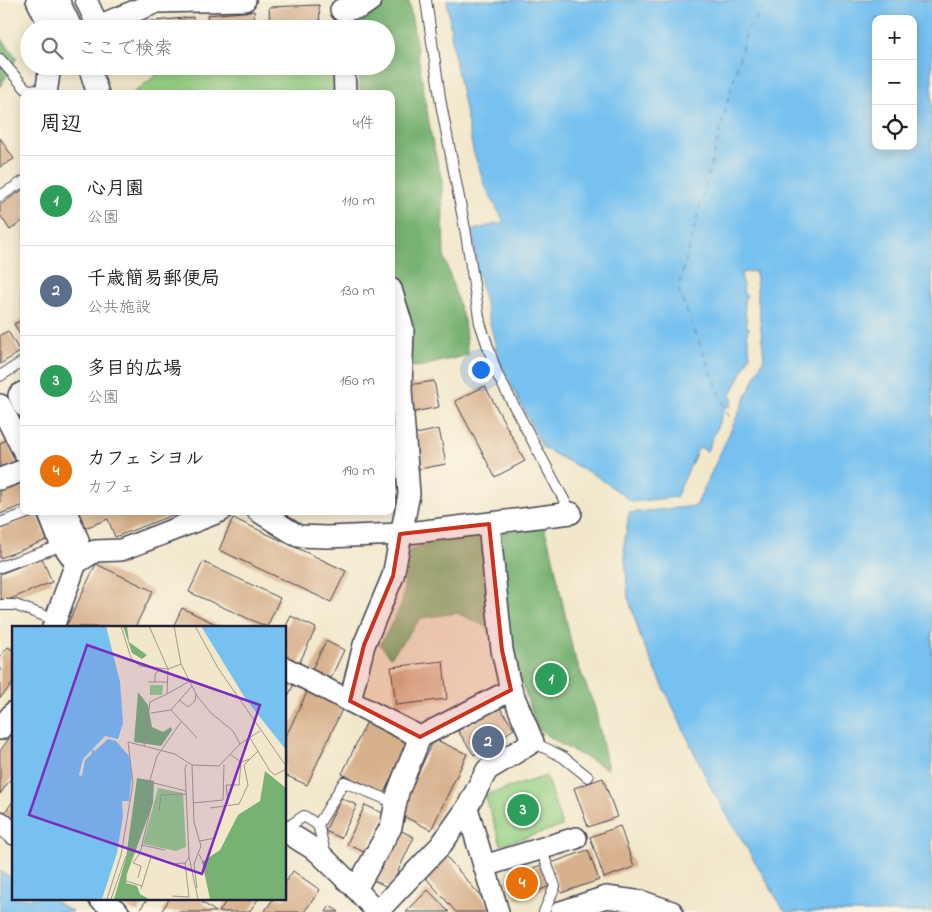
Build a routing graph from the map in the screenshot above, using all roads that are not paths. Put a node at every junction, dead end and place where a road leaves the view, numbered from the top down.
1 (37, 0) edge
2 (58, 0) edge
3 (86, 0) edge
4 (245, 0) edge
5 (371, 0) edge
6 (426, 0) edge
7 (339, 13) edge
8 (47, 20) edge
9 (68, 20) edge
10 (94, 20) edge
11 (114, 20) edge
12 (0, 60) edge
13 (49, 75) edge
14 (92, 75) edge
15 (344, 75) edge
16 (31, 90) edge
17 (46, 90) edge
18 (97, 90) edge
19 (345, 90) edge
20 (20, 183) edge
21 (0, 196) edge
22 (395, 302) edge
23 (397, 356) edge
24 (20, 364) edge
25 (0, 376) edge
26 (0, 404) edge
27 (20, 444) edge
28 (20, 472) edge
29 (0, 479) edge
30 (571, 513) joint
31 (22, 515) edge
32 (50, 515) edge
33 (68, 515) edge
34 (211, 515) edge
35 (264, 515) edge
36 (0, 523) edge
37 (489, 524) junction
38 (400, 534) junction
39 (63, 545) junction
40 (76, 563) junction
41 (0, 567) edge
42 (0, 605) edge
43 (55, 624) edge
44 (286, 669) edge
45 (512, 690) junction
46 (350, 701) junction
47 (12, 714) edge
48 (0, 729) edge
49 (420, 737) junction
50 (533, 742) junction
51 (588, 777) dead end
52 (396, 803) junction
53 (467, 808) junction
54 (0, 822) edge
55 (318, 825) junction
56 (286, 829) edge
57 (286, 831) edge
58 (12, 832) edge
59 (576, 838) dead end
60 (541, 849) junction
61 (328, 862) junction
62 (484, 866) junction
63 (356, 889) junction
64 (103, 900) edge
65 (118, 912) edge
66 (377, 912) edge
67 (498, 912) edge
68 (544, 912) edge
69 (561, 912) edge
70 (672, 912) edge

1 - 8 street
2 - 9 street
3 - 10 street
4 - 11 street
5 - 7 street
6 - 30 lane
12 - 16 lane
13 - 17 street
14 - 18 street
15 - 19 street
20 - 21 lane
22 - 23 street
23 - 38 street
24 - 25 lane
26 - 27 street
28 - 29 street
30 - 37 street
31 - 36 lane
32 - 39 street
33 - 40 street
34 - 40 street
35 - 38 street
37 - 38 street
37 - 45 street
38 - 46 street
39 - 40 street
39 - 41 lane
40 - 43 street
42 - 43 lane
44 - 46 street
45 - 49 street
45 - 50 street
46 - 49 street
47 - 48 street
49 - 52 street
50 - 51 lane
50 - 53 street
52 - 55 lane
52 - 63 street
53 - 62 street
53 - 66 street
54 - 58 street
55 - 56 lane
55 - 61 lane
57 - 61 street
59 - 60 street
60 - 62 street
60 - 68 lane
61 - 63 street
62 - 67 street
63 - 66 street
64 - 65 street
69 - 70 street

